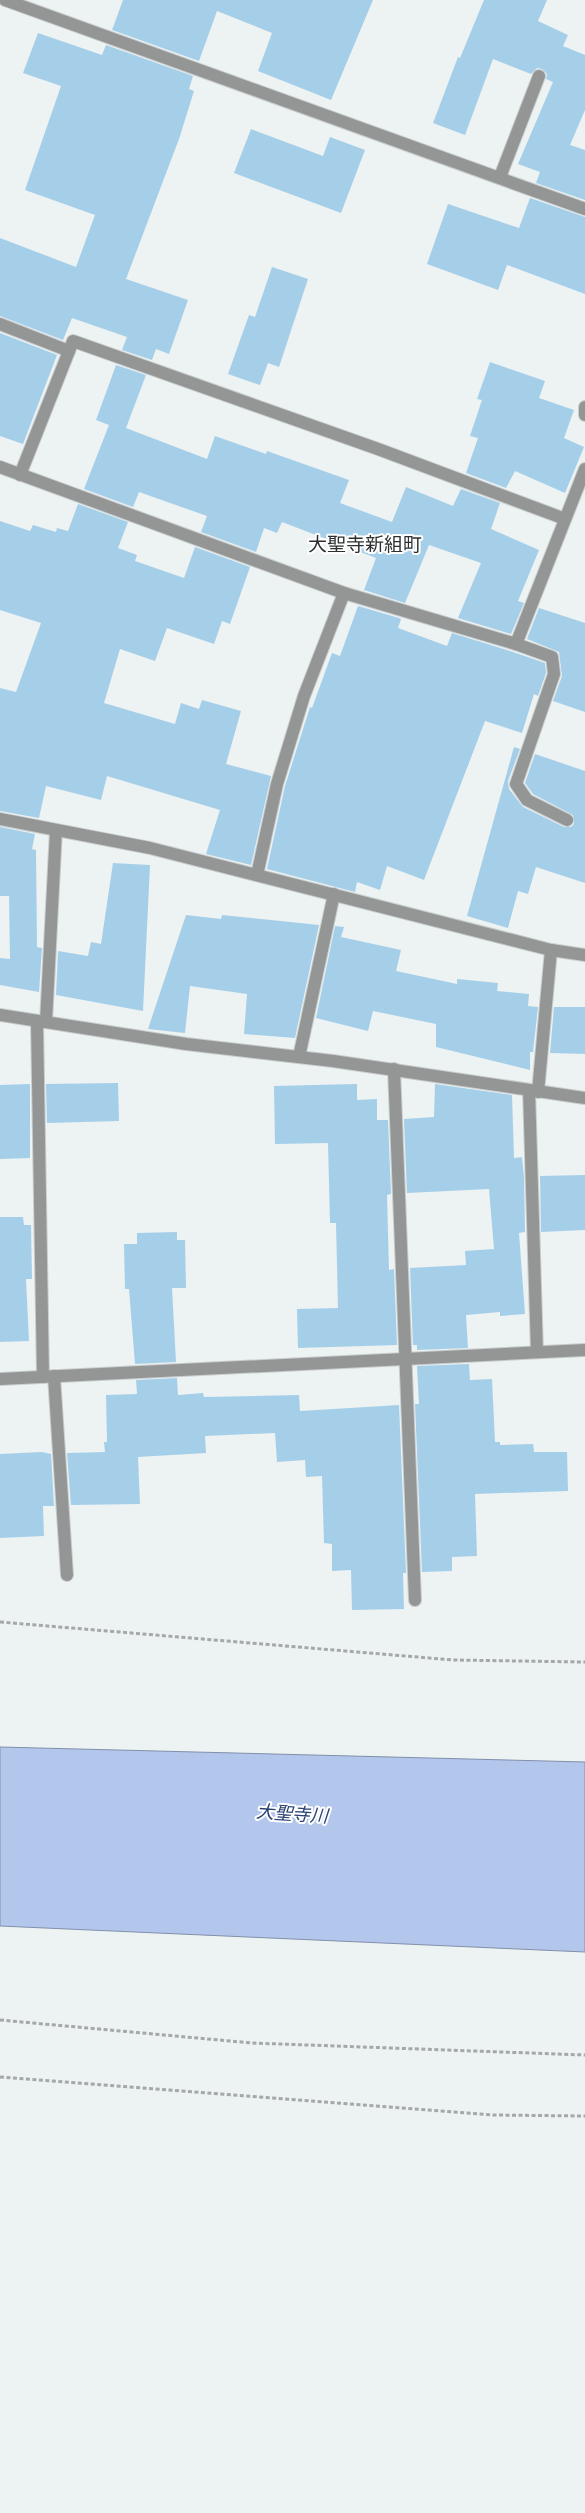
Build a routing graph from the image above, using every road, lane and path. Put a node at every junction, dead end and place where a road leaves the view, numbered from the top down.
1 (4, 0) edge
2 (0, 12) edge
3 (539, 76) dead end
4 (500, 177) junction
5 (585, 209) edge
6 (0, 324) edge
7 (69, 351) junction
8 (585, 407) edge
9 (585, 415) edge
10 (0, 467) edge
11 (585, 469) edge
12 (20, 475) junction
13 (565, 519) junction
14 (344, 593) junction
15 (516, 644) junction
16 (0, 819) edge
17 (567, 820) dead end
18 (56, 830) junction
19 (257, 874) junction
20 (334, 894) junction
21 (551, 950) junction
22 (585, 955) edge
23 (0, 1015) edge
24 (41, 1022) junction
25 (299, 1057) junction
26 (394, 1069) junction
27 (533, 1091) junction
28 (585, 1098) edge
29 (585, 1350) edge
30 (537, 1352) junction
31 (406, 1359) junction
32 (49, 1376) junction
33 (0, 1379) edge
34 (67, 1575) dead end
35 (415, 1600) dead end
36 (0, 1622) edge
37 (585, 1662) edge
38 (0, 2020) edge
39 (585, 2055) edge
40 (0, 2077) edge
41 (585, 2116) edge

1 - 2 street
1 - 4 street
3 - 4 street
4 - 5 street
6 - 7 street
7 - 12 street
7 - 13 street
8 - 9 street
10 - 12 street
11 - 13 street
12 - 14 street
13 - 15 street
14 - 15 street
14 - 19 street
15 - 17 street
16 - 18 street
18 - 19 street
18 - 24 street
19 - 20 street
20 - 21 street
20 - 25 street
21 - 22 street
21 - 27 street
23 - 24 street
24 - 25 street
24 - 32 street
25 - 26 street
26 - 27 street
26 - 31 street
27 - 28 street
27 - 30 street
29 - 30 street
30 - 31 street
31 - 32 street
31 - 35 street
32 - 33 street
32 - 34 street
36 - 37 path
38 - 39 path
40 - 41 path

